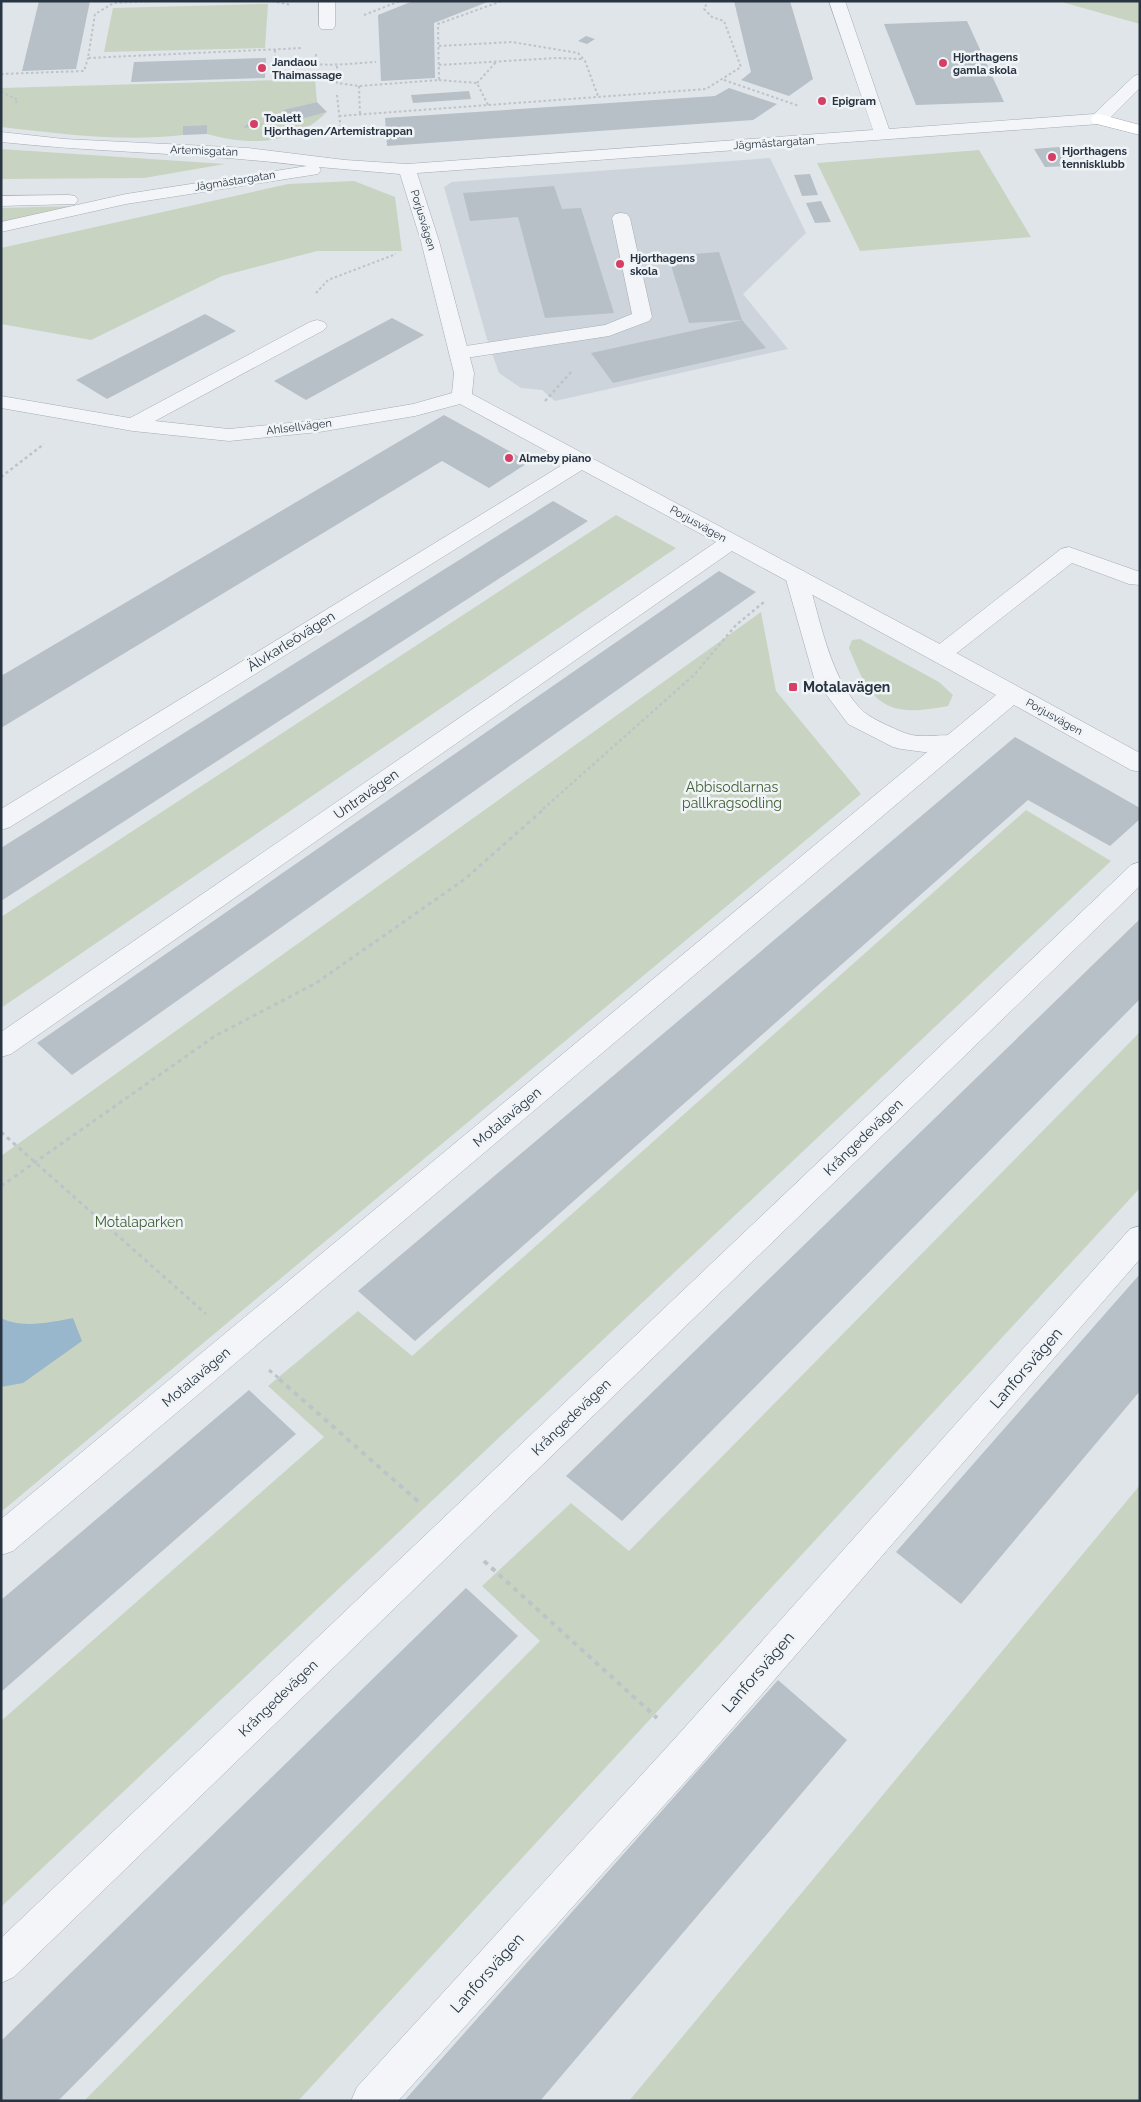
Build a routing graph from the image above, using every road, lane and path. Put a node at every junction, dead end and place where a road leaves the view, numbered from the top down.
1 (152, 1) edge
2 (326, 1) edge
3 (502, 1) edge
4 (708, 1) edge
5 (837, 1) edge
6 (327, 26) dead end
7 (439, 46) junction
8 (308, 48) dead end
9 (275, 50) junction
10 (88, 58) junction
11 (583, 59) junction
12 (498, 61) junction
13 (316, 62) dead end
14 (376, 62) dead end
15 (275, 65) dead end
16 (439, 65) junction
17 (337, 66) junction
18 (1, 74) edge
19 (439, 80) junction
20 (1140, 80) edge
21 (477, 83) junction
22 (359, 86) junction
23 (598, 96) junction
24 (488, 105) junction
25 (360, 115) junction
26 (339, 116) dead end
27 (1099, 119) junction
28 (1140, 130) edge
29 (884, 135) junction
30 (1, 137) edge
31 (345, 165) junction
32 (407, 169) junction
33 (126, 199) junction
34 (1, 201) edge
35 (620, 218) dead end
36 (1, 227) edge
37 (430, 241) junction
38 (328, 280) dead end
39 (317, 326) dead end
40 (459, 353) junction
41 (462, 397) junction
42 (1, 402) edge
43 (133, 425) junction
44 (582, 461) junction
45 (731, 542) junction
46 (796, 576) junction
47 (1137, 579) dead end
48 (941, 654) junction
49 (1012, 694) junction
50 (954, 743) junction
51 (1140, 764) edge
52 (1, 821) edge
53 (1140, 871) edge
54 (1, 1046) edge
55 (1, 1132) edge
56 (35, 1162) junction
57 (1, 1186) edge
58 (1140, 1238) edge
59 (238, 1342) junction
60 (452, 1532) junction
61 (1, 1540) edge
62 (690, 1749) junction
63 (1, 1964) edge
64 (371, 2101) edge

1 - 10 path
2 - 6 street
3 - 7 path
4 - 23 path
5 - 29 street
7 - 11 path
7 - 16 path
8 - 9 path
9 - 10 path
9 - 15 path
10 - 18 path
11 - 12 path
11 - 23 path
12 - 16 path
12 - 21 path
13 - 17 path
14 - 17 path
16 - 19 path
17 - 22 path
19 - 21 path
19 - 22 path
20 - 27 street
21 - 24 path
22 - 25 path
23 - 24 path
24 - 25 path
25 - 26 path
27 - 28 street, Jägmästargatan
27 - 29 street, Jägmästargatan
29 - 32 street, Jägmästargatan
30 - 31 street, Artemisgatan
31 - 32 street, Artemisgatan
31 - 33 street, Jägmästargatan
32 - 37 street, Porjusvägen
33 - 34 street, Jägmästargatan
33 - 36 street, Jägmästargatan
35 - 40 street
37 - 38 path
37 - 40 street, Porjusvägen
39 - 43 street
40 - 41 street, Porjusvägen
41 - 43 street, Ahlsellvägen
41 - 44 street, Porjusvägen
42 - 43 street, Ahlsellvägen
44 - 45 street, Porjusvägen
44 - 52 street, Älvkarleövägen
45 - 46 street, Porjusvägen
45 - 54 street, Untravägen
46 - 48 street, Porjusvägen
46 - 50 street
46 - 56 path
47 - 48 street
48 - 49 street, Porjusvägen
49 - 50 street, Motalavägen
49 - 51 street, Porjusvägen
50 - 59 street, Motalavägen
53 - 60 street, Krångedevägen
55 - 56 path
56 - 57 path
56 - 59 path
58 - 62 street, Lanforsvägen
59 - 60 path
59 - 61 street, Motalavägen
60 - 62 path
60 - 63 street, Krångedevägen
62 - 64 street, Lanforsvägen

